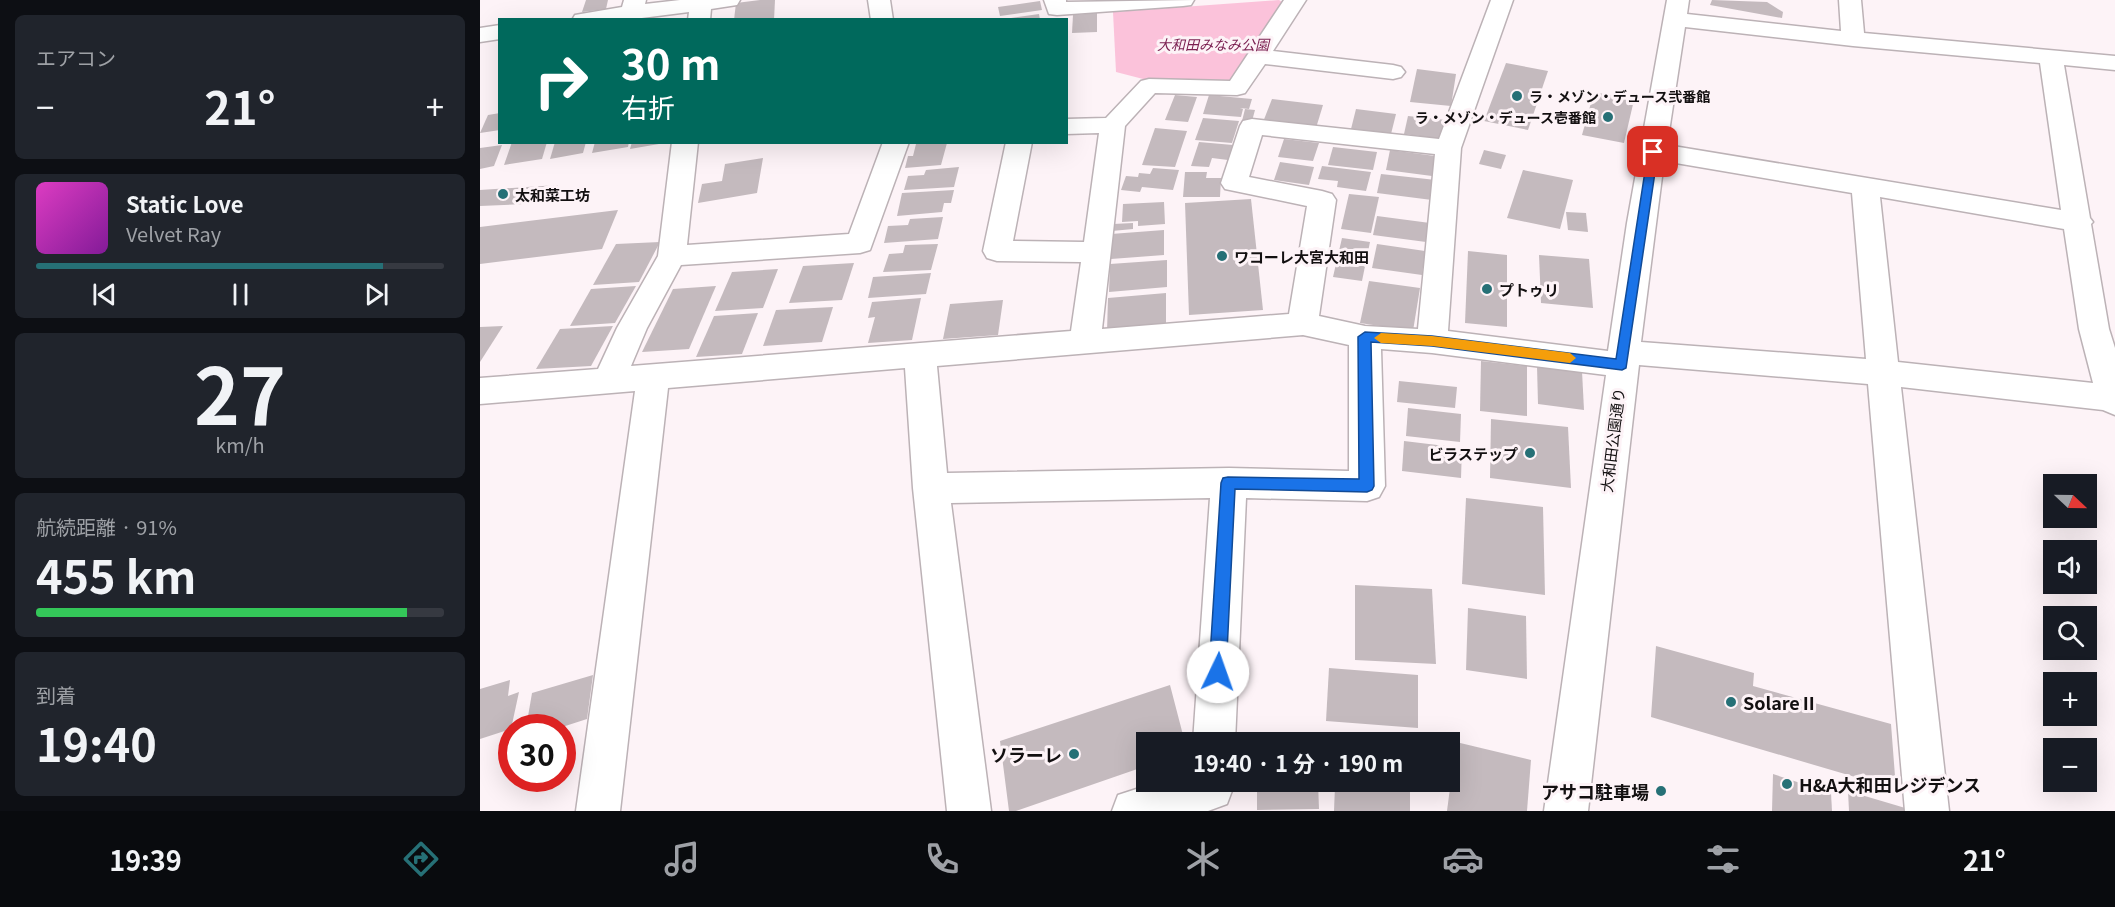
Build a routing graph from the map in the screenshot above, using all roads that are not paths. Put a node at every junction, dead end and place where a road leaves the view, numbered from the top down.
1 (729, 0) edge
2 (879, 0) edge
3 (1055, 0) edge
4 (1183, 0) edge
5 (1295, 0) edge
6 (1502, 0) edge
7 (1850, 0) edge
8 (634, 6) edge
9 (1677, 9) edge
10 (700, 12) edge
11 (590, 18) edge
12 (882, 18) edge
13 (498, 32) edge
14 (480, 35) edge
15 (1853, 39) junction
16 (1258, 56) junction
17 (2051, 57) junction
18 (2115, 63) edge
19 (1393, 72) dead end
20 (1113, 125) junction
21 (1068, 127) edge
22 (685, 144) edge
23 (895, 144) edge
24 (1019, 144) edge
25 (1448, 148) junction
26 (1653, 152) junction
27 (1865, 186) junction
28 (2079, 222) junction
29 (1096, 252) junction
30 (672, 255) junction
31 (1303, 324) junction
32 (2105, 331) edge
33 (1365, 337) junction
34 (1085, 341) junction
35 (1432, 341) junction
36 (920, 354) junction
37 (1622, 358) junction
38 (1883, 373) junction
39 (653, 377) junction
40 (610, 379) junction
41 (480, 391) edge
42 (2114, 400) edge
43 (1228, 483) junction
44 (931, 488) junction
45 (1215, 732) edge
46 (1211, 793) edge
47 (598, 811) edge
48 (969, 811) edge
49 (1134, 811) edge
50 (1566, 811) edge
51 (1927, 811) edge

1 - 10 street
2 - 12 street
3 - 4 street
5 - 16 street
6 - 25 street
7 - 15 street
8 - 10 street
8 - 11 street
9 - 15 street
9 - 26 street, 大和田公園通り
13 - 14 street
15 - 17 street
16 - 19 street
16 - 20 street
17 - 18 street
17 - 28 street
20 - 21 street
20 - 29 street
22 - 30 street
23 - 30 street
24 - 29 street
25 - 31 street
25 - 35 street
26 - 27 street
26 - 37 street, 大和田公園通り
27 - 28 street
27 - 38 street
28 - 32 street
29 - 34 street
30 - 40 street
31 - 33 street
31 - 34 street
32 - 42 street
33 - 35 street
33 - 43 street
34 - 36 street
35 - 37 street
36 - 39 street
36 - 44 street
37 - 38 street
37 - 50 street, 大和田公園通り
38 - 42 street
38 - 51 street
39 - 40 street
39 - 47 street
40 - 41 street
43 - 44 street
43 - 45 street
44 - 48 street
46 - 49 street

